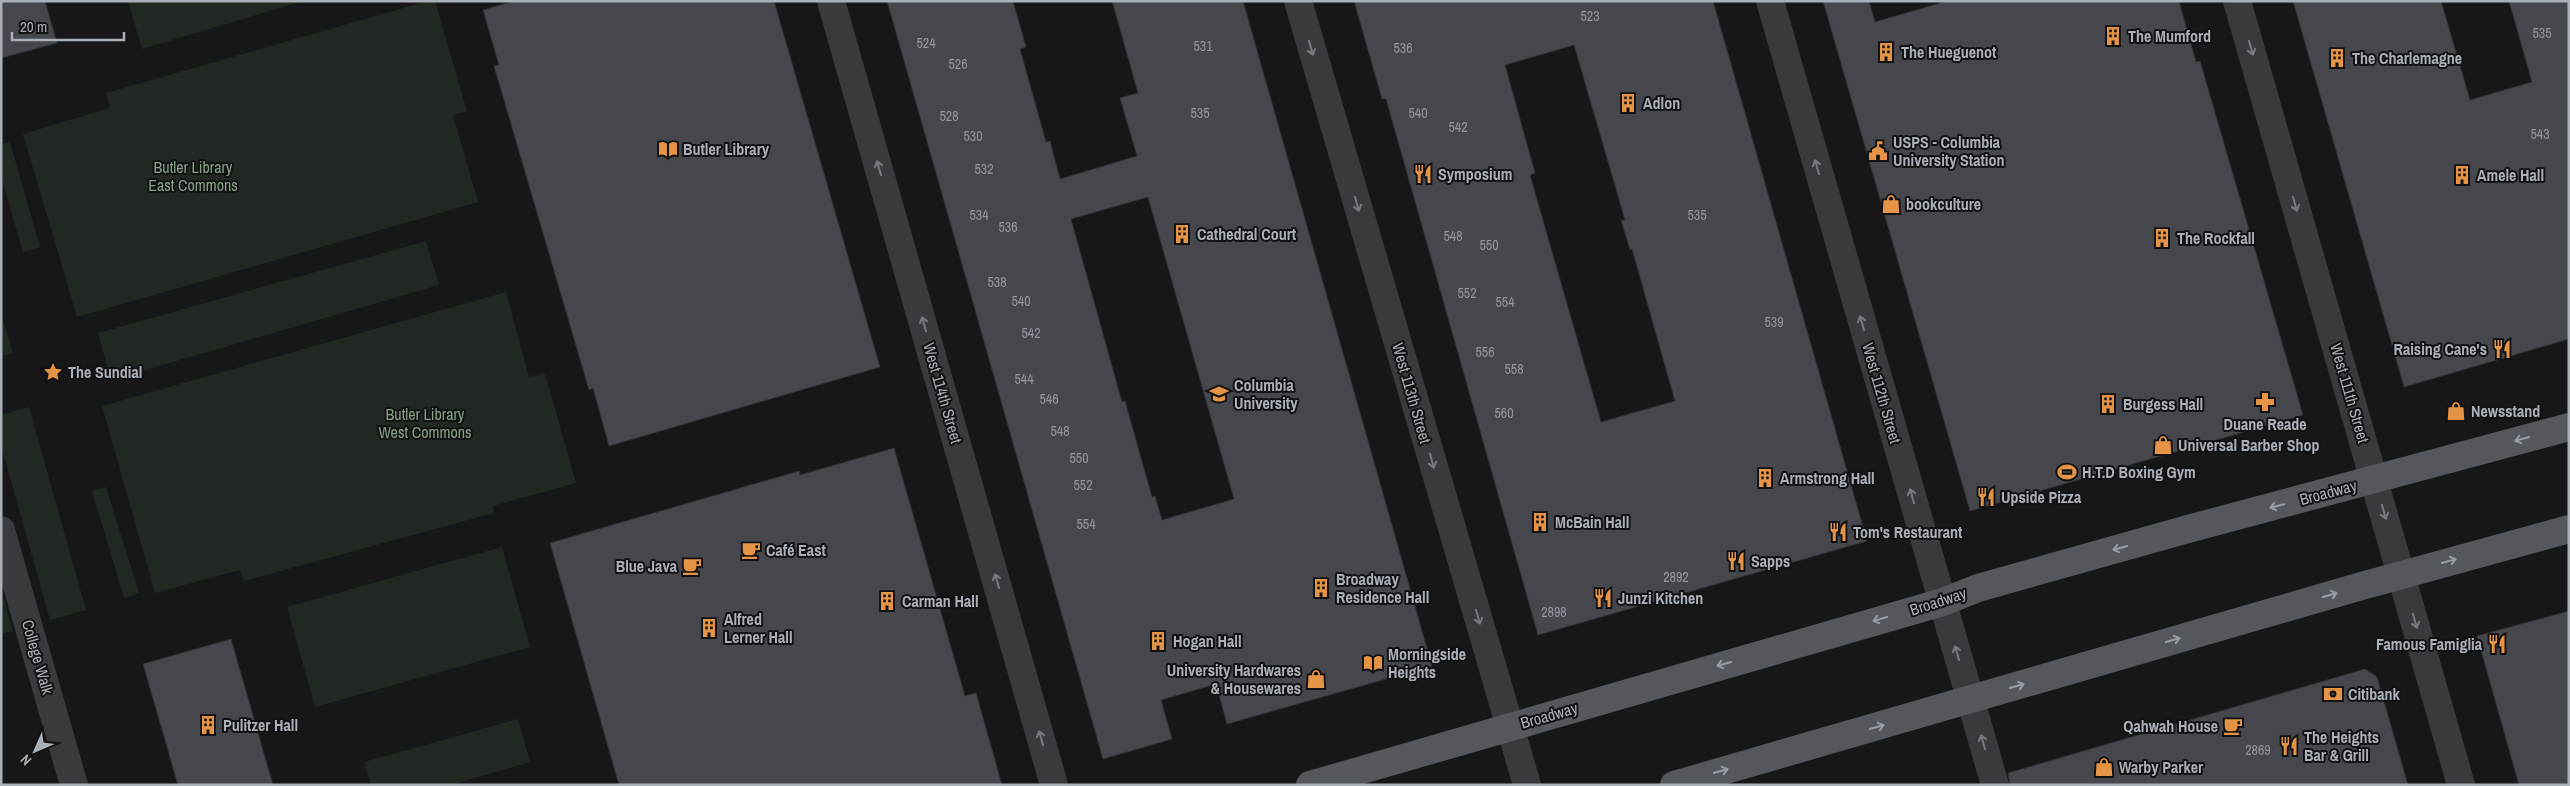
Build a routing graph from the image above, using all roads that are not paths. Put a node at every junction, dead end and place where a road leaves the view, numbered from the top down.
1 (831, 1) edge
2 (1298, 1) edge
3 (1770, 1) edge
4 (2237, 1) edge
5 (2569, 426) edge
6 (2374, 480) junction
7 (2569, 529) edge
8 (1, 530) edge
9 (2402, 574) junction
10 (1942, 602) junction
11 (1971, 699) junction
12 (1510, 726) junction
13 (74, 785) edge
14 (1054, 785) edge
15 (1310, 785) edge
16 (1527, 785) edge
17 (1674, 785) edge
18 (1995, 785) edge
19 (2461, 785) edge

14 -> 1 street, West 114th Street
2 -> 12 street, West 113th Street
10 -> 3 street, West 112th Street
4 -> 6 street, West 111th Street
5 -> 6 main road, Broadway
6 -> 9 street, West 111th Street
6 -> 10 main road, Broadway
9 -> 7 main road
8 - 13 street, College Walk
11 -> 9 main road
9 -> 19 street, West 111th Street
11 -> 10 street, West 112th Street
10 -> 12 main road, Broadway
17 -> 11 main road
18 -> 11 street, West 112th Street
12 - 15 main road, Broadway
12 - 16 street, West 113th Street

